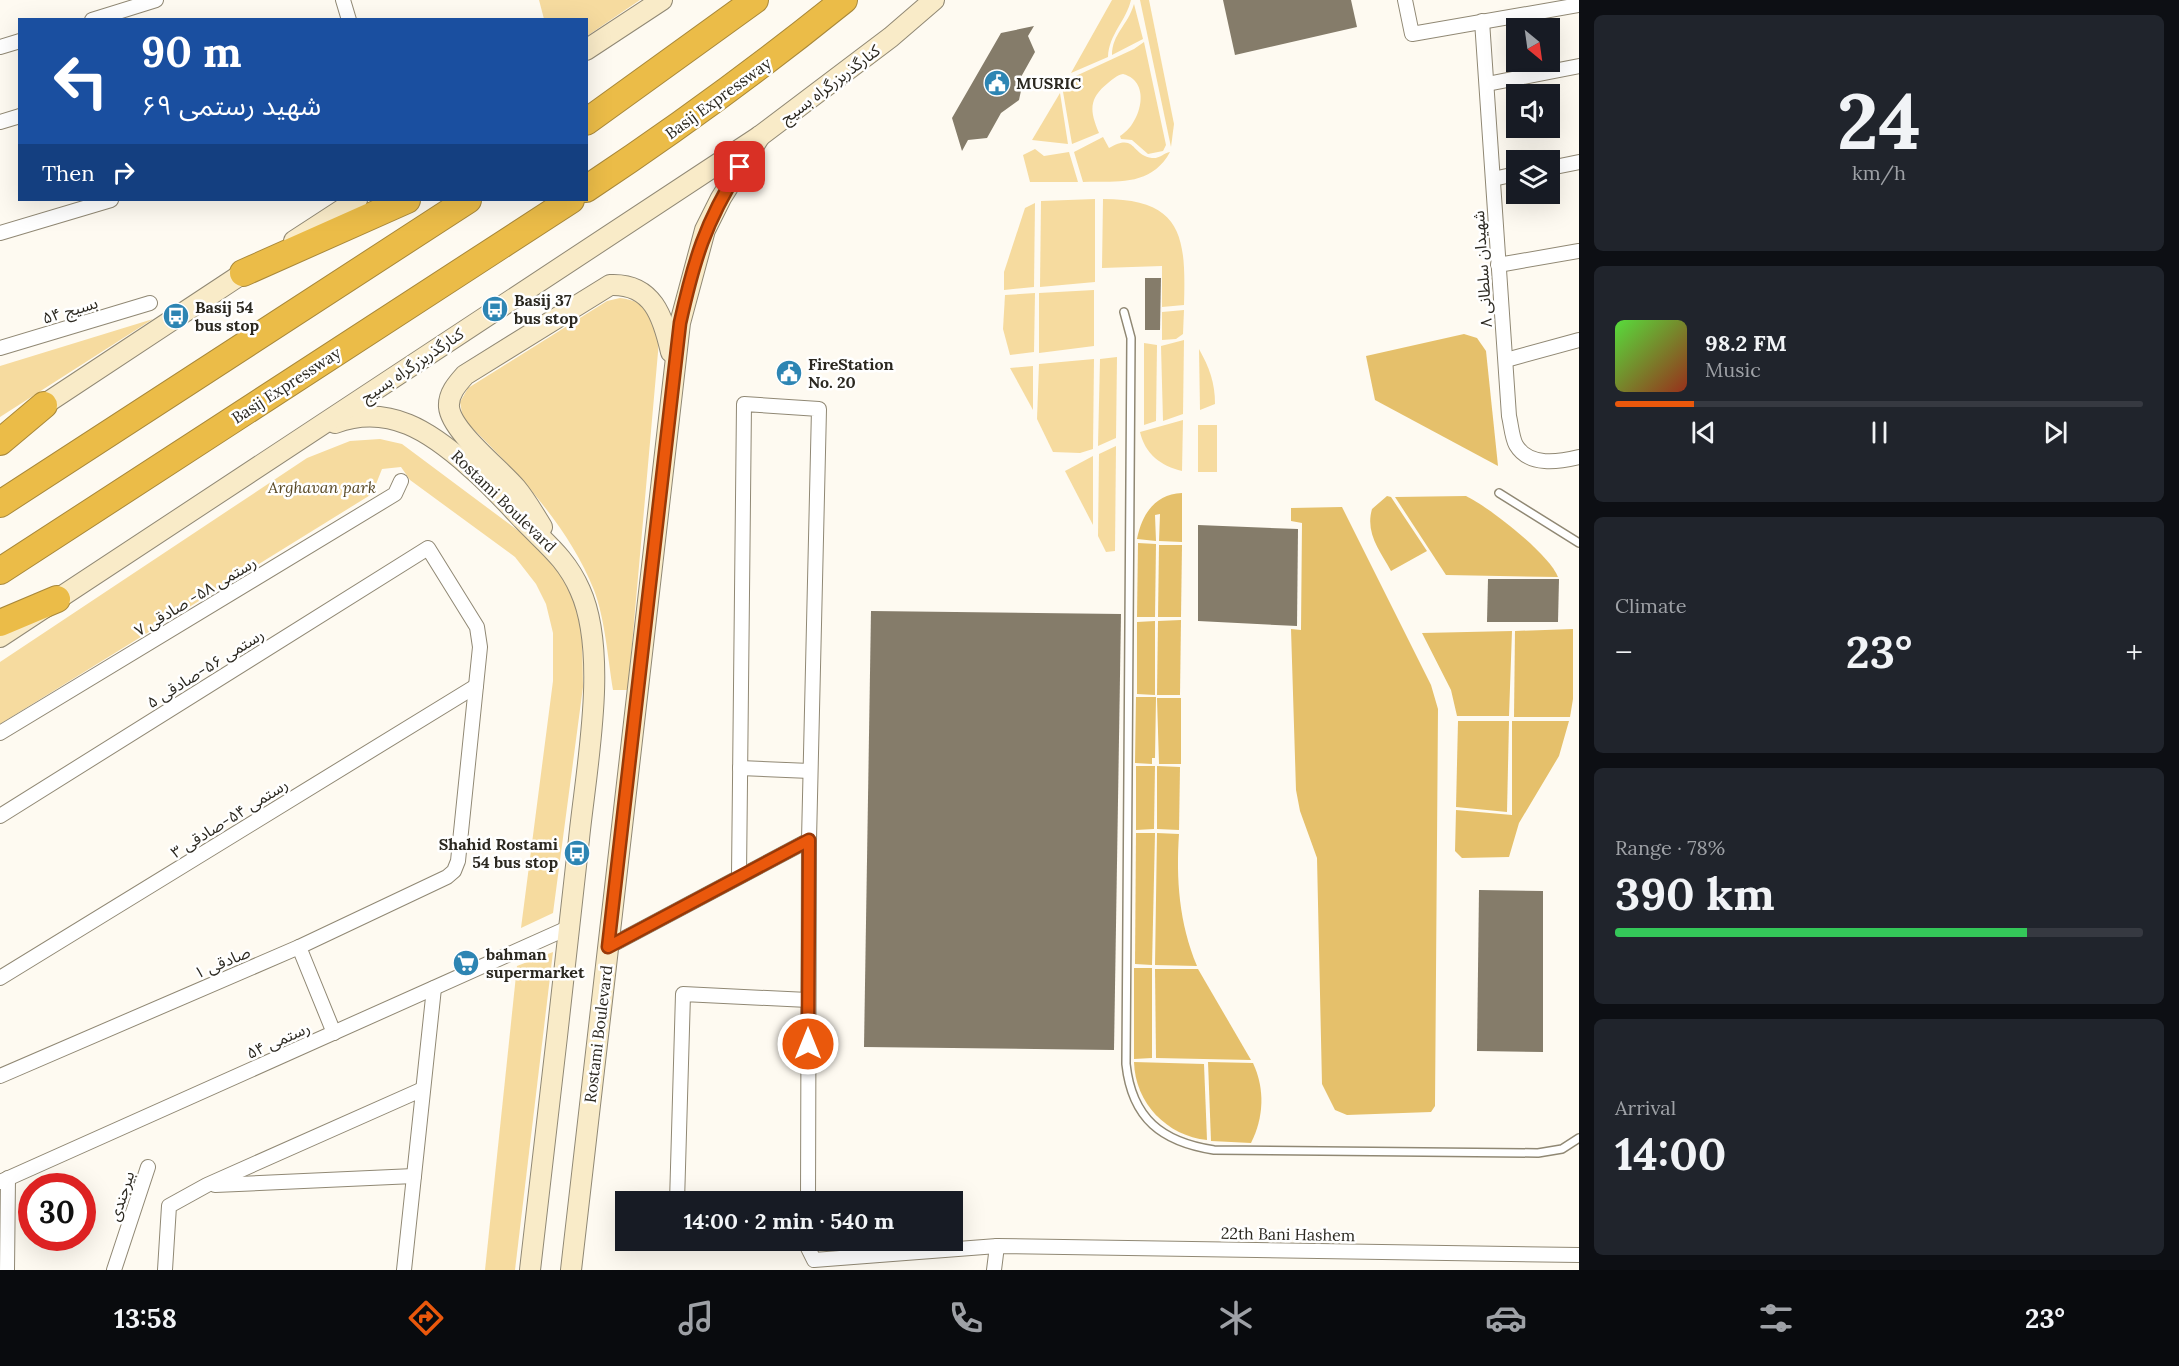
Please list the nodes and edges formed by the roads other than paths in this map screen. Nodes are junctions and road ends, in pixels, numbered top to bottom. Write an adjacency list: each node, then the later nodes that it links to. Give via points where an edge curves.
1 (156, 0): 10 (street)
2 (343, 0): 9 (street)
3 (662, 0): 14 (main road)
4 (754, 0): 18 (highway)
5 (844, 0): 25 (highway, Basij Expressway, via 748,76)
6 (934, 0): 20 (main road, کنارگذربزرگراه بسیج)
7 (1405, 0): 11 (street, via 1412,34)
8 (1579, 4): 11 (street)
9 (348, 17)
10 (98, 18)
11 (1482, 21): 16 (street, شهیدان سلطانی ۸)
12 (18, 42): 13 (street)
13 (0, 47)
14 (588, 49)
15 (1579, 66): 16 (street)
16 (1486, 84): 24 (street, شهیدان سلطانی ۸)
17 (18, 117): 19 (street)
18 (591, 117)
19 (0, 122)
20 (760, 136): 40 (main road, Rostami Boulevard, via 705,230 692,271); 43 (main road, کنارگذربزرگراه بسیج)
21 (1579, 162): 22 (street)
22 (1560, 166)
23 (1506, 176): 24 (street)
24 (1493, 179): 33 (street, شهیدان سلطانی ۸)
25 (588, 188)
26 (108, 201): 31 (street)
27 (355, 201): 34 (main road)
28 (405, 201): 34 (highway)
29 (466, 201): 48 (highway)
30 (569, 201): 51 (highway, Basij Expressway)
31 (0, 232)
32 (1579, 251): 33 (street)
33 (1498, 265): 39 (street, شهیدان سلطانی ۸)
34 (243, 273): 41 (main road)
35 (150, 303): 38 (street, بسیج ۵۴)
36 (1124, 312): 71 (lane, via 1131,338 1126,1064 1128,1084 1142,1114 1170,1139 1214,1150 1538,1153 1562,1149)
37 (1579, 340): 39 (street)
38 (0, 348)
39 (1506, 360): 45 (street, شهیدان سلطانی ۸, via 1509,416 1516,445 1535,460 1560,462)
40 (674, 363): 50 (main road, via 664,320 653,303 632,288 610,285 465,375 456,385 449,408 455,423 517,489); 64 (main road, Rostami Boulevard)
41 (44, 405): 42 (main road); 44 (highway)
42 (0, 433)
43 (310, 433): 50 (main road, Rostami Boulevard, via 354,416 383,417 411,424 441,441); 52 (main road, کنارگذربزرگراه بسیج)
44 (0, 442)
45 (1579, 457)
46 (401, 481): 56 (street, رستمی ۵۸- صادقی ۷, via 395,494)
47 (1499, 493): 49 (lane)
48 (0, 504)
49 (1579, 543)
50 (562, 557): 62 (main road, Rostami Boulevard, via 581,591 591,628 594,690)
51 (0, 571)
52 (57, 599): 53 (highway); 54 (main road, کنارگذربزرگراه بسیج)
53 (0, 623)
54 (0, 637)
55 (476, 686): 59 (street, رستمی ۵۶-صادقی ۵, via 480,647 477,627 428,548); 63 (street, صادقی ۱, via 454,871); 65 (street, رستمی ۵۴-صادقی ۳)
56 (0, 733)
57 (740, 768): 58 (street); 58 (street, via 744,404 819,408); 61 (street)
58 (810, 771): 60 (street)
59 (0, 816)
60 (809, 840): 61 (street); 67 (street)
61 (739, 876): 64 (street)
62 (570, 927): 66 (street, رستمی ۵۴); 87 (main road, Rostami Boulevard)
63 (298, 947): 68 (street); 69 (street, صادقی ۱)
64 (608, 947): 88 (main road, Rostami Boulevard)
65 (0, 978)
66 (434, 988): 68 (street, رستمی ۵۴); 70 (street)
67 (808, 1000): 76 (street, via 683,994); 77 (street)
68 (334, 1033): 74 (street, رستمی ۵۴)
69 (0, 1076)
70 (423, 1089): 73 (street); 75 (street)
71 (1579, 1138)
72 (148, 1167): 84 (street, بیرجندی)
73 (414, 1176): 75 (street); 86 (street)
74 (4, 1180): 83 (street)
75 (207, 1185): 85 (street, via 169,1206)
76 (677, 1191)
77 (808, 1191)
78 (997, 1246): 79 (street, 22th Bani Hashem); 82 (street, 22th Bani Hashem); 89 (street)
79 (963, 1249)
80 (810, 1251): 81 (street, 22th Bani Hashem, via 814,1260)
81 (932, 1251)
82 (1579, 1255)
83 (7, 1270)
84 (114, 1270)
85 (165, 1270)
86 (404, 1270)
87 (530, 1270)
88 (571, 1270)
89 (994, 1270)

